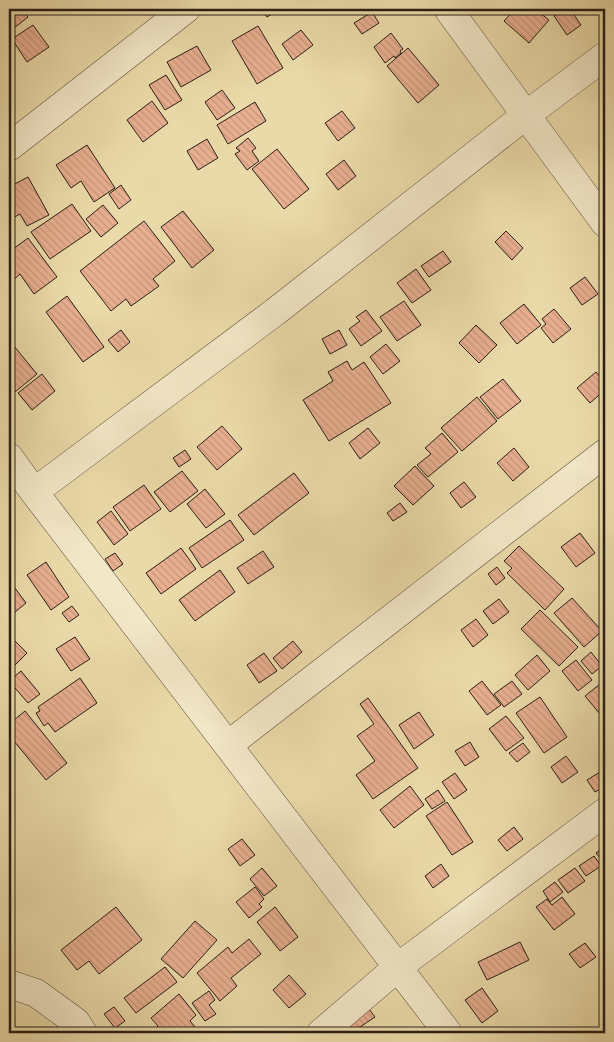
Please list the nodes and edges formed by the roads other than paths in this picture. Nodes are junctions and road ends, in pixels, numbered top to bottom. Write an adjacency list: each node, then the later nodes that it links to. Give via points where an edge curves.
1 (186, 9): 5 (street)
2 (448, 9): 4 (street)
3 (605, 56): 4 (street)
4 (526, 115): 6 (street); 9 (street, via 275,312)
5 (9, 147)
6 (605, 223)
7 (605, 453): 10 (street)
8 (9, 457): 9 (street)
9 (34, 492): 10 (street)
10 (228, 745): 12 (street)
11 (605, 812): 12 (street)
12 (398, 967): 15 (street); 16 (street)
13 (11, 981): 14 (street, via 36,993 76,1022)
14 (83, 1033)
15 (321, 1033)
16 (448, 1033)

